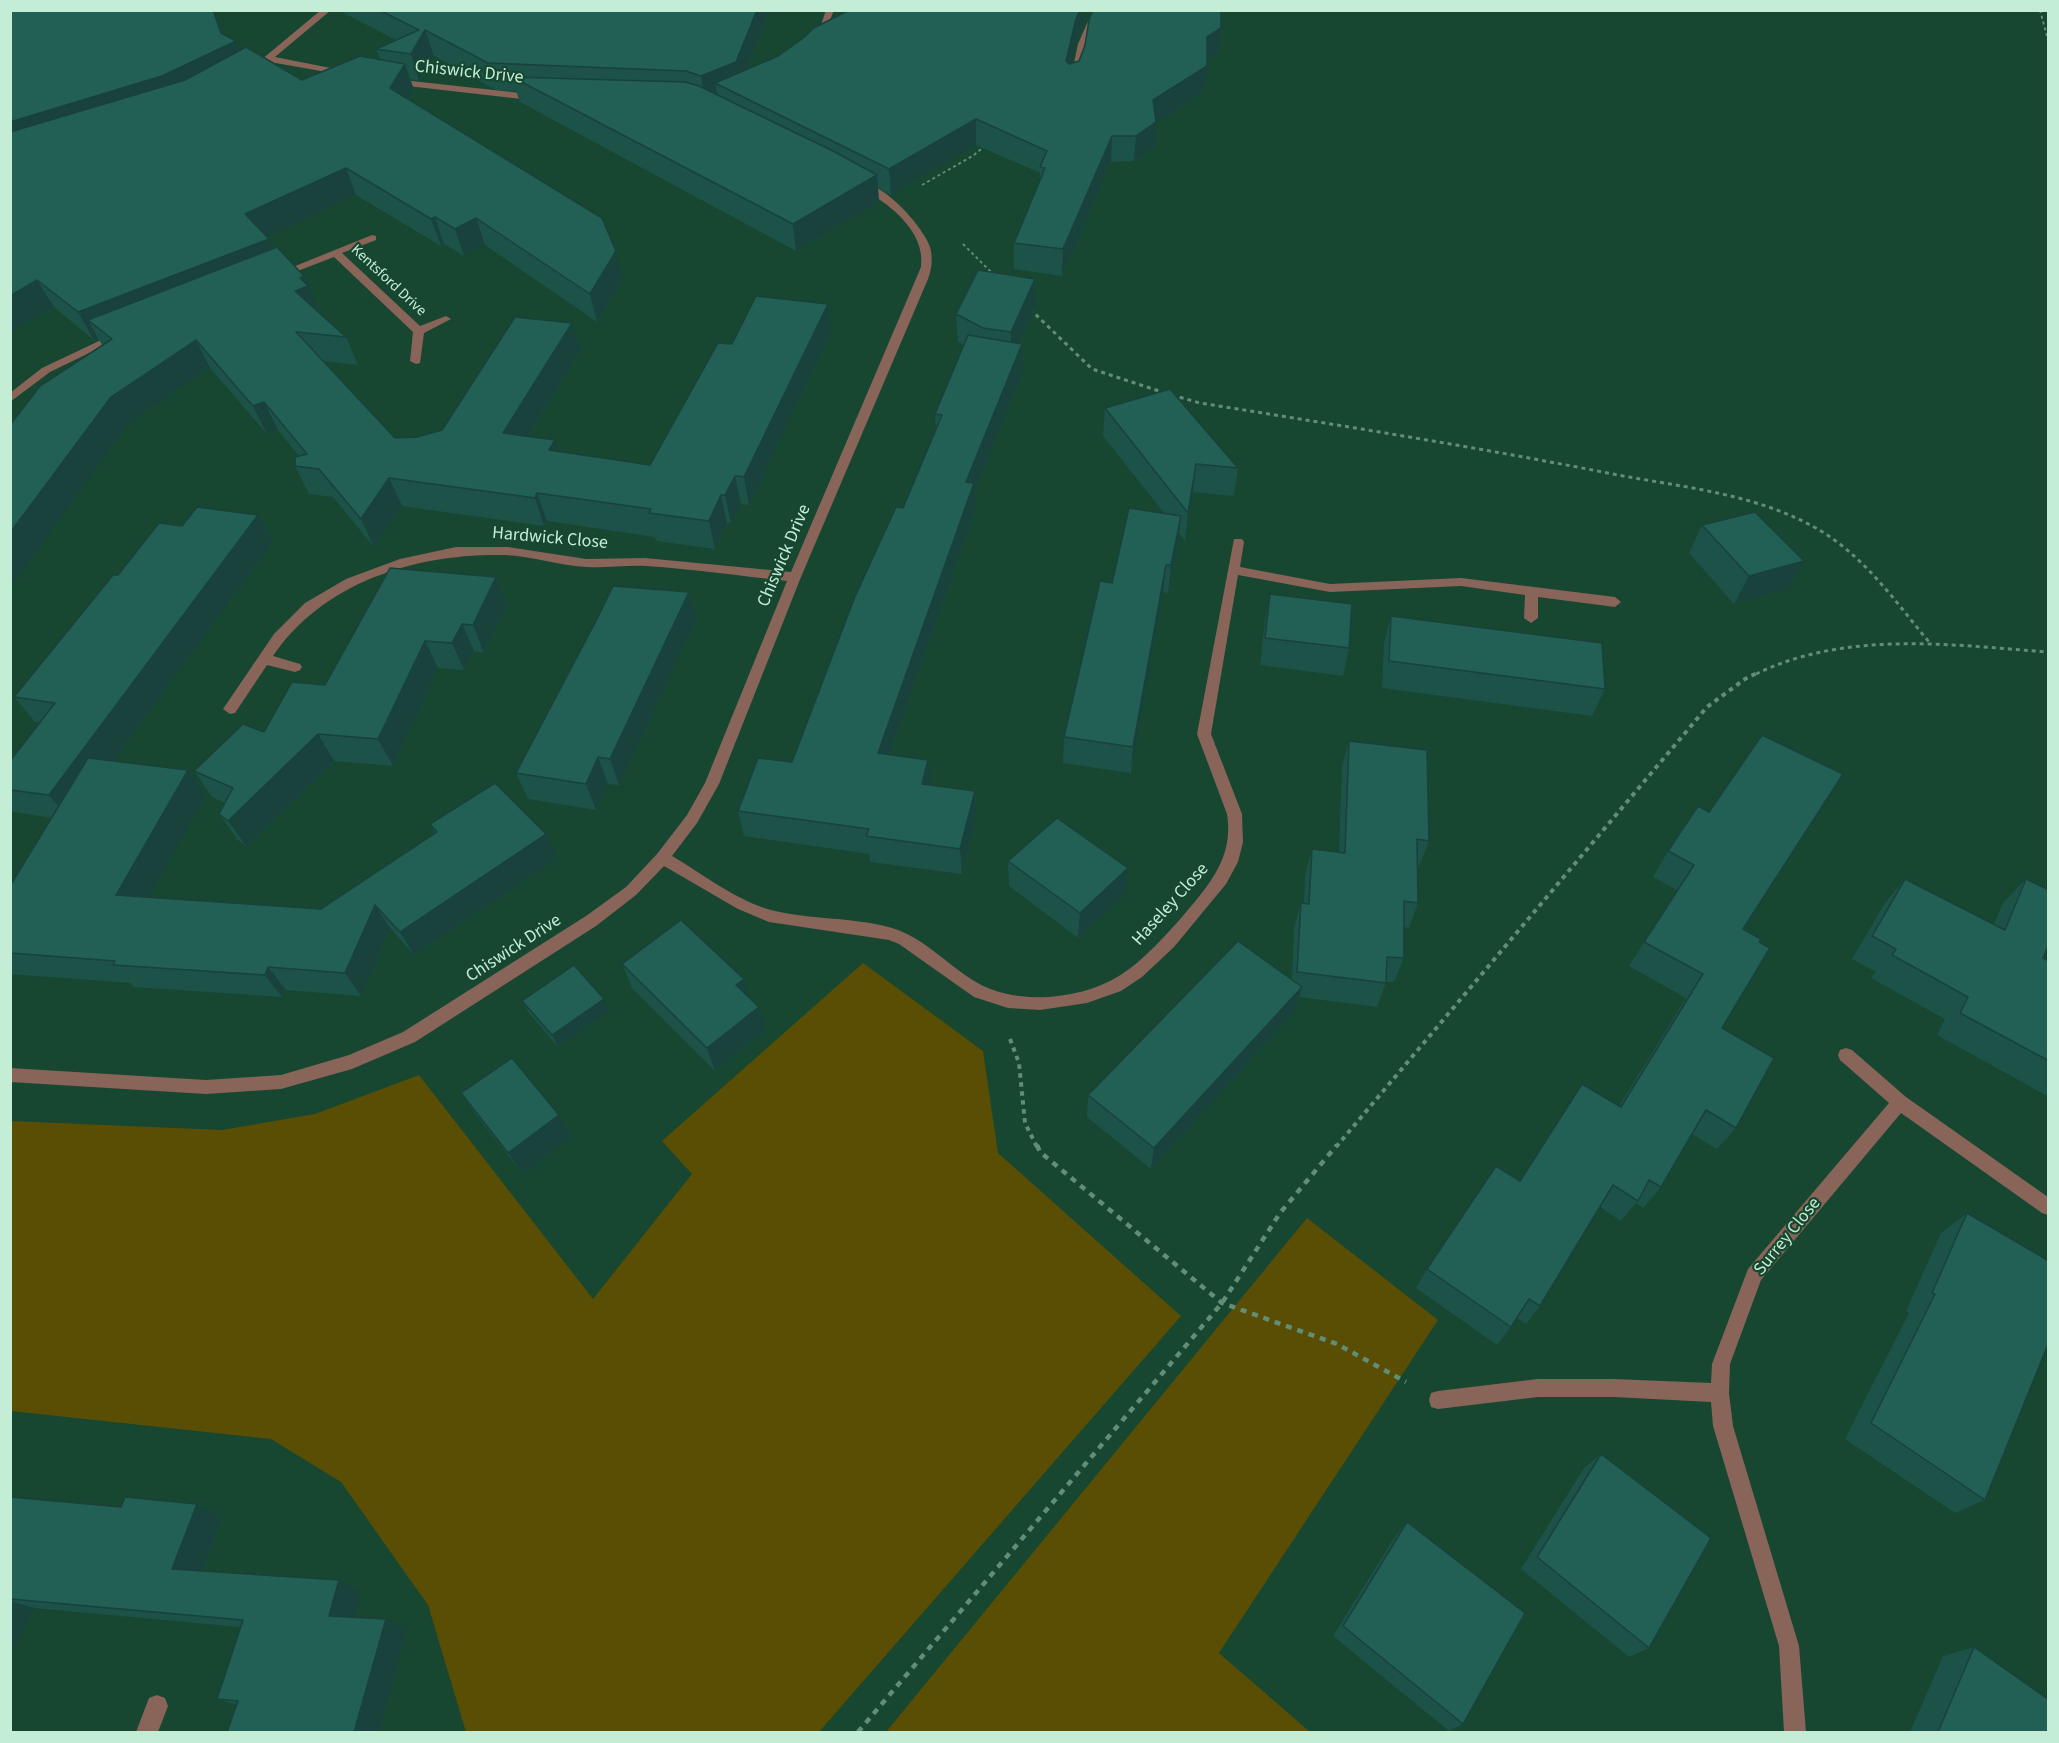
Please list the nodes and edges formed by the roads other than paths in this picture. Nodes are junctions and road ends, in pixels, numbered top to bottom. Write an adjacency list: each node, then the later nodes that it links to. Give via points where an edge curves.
1 (327, 10): 5 (street)
2 (830, 10): 4 (street)
3 (1098, 10): 9 (street, via 1082,44)
4 (814, 47)
5 (269, 58): 6 (street); 7 (street)
6 (251, 71)
7 (356, 76)
8 (379, 80): 10 (street, Chiswick Drive)
9 (1071, 85)
10 (556, 99)
11 (846, 177): 22 (street, Chiswick Drive, via 893,203 915,229 927,260 923,279)
12 (372, 238): 13 (street, Kentsford Drive)
13 (336, 253): 14 (street, Kentsford Drive); 16 (street, Kentsford Drive)
14 (269, 278)
15 (446, 319): 16 (street, Kentsford Drive)
16 (419, 331): 18 (street, Kentsford Drive)
17 (126, 332): 19 (street, via 46,370)
18 (416, 361)
19 (10, 399)
20 (1238, 542): 21 (street, Haseley Close)
21 (1233, 570): 23 (street, via 1330,588 1461,582); 29 (street, Haseley Close, via 1204,734 1208,755 1235,816 1236,841 1230,864 1220,883 1164,947 1117,986 1056,1001 1027,1003 994,998 963,984 908,939 769,916)
22 (795, 577): 26 (street, Hardwick Close, via 645,562 586,563 508,551 456,551 400,563 351,582 310,606 279,637); 29 (street, Chiswick Drive, via 712,784 692,819)
23 (1532, 591): 24 (street); 25 (street)
24 (1615, 602)
25 (1531, 618)
26 (264, 659): 27 (street); 28 (street, Hardwick Close)
27 (295, 667)
28 (230, 709)
29 (662, 858): 31 (street, Chiswick Drive, via 632,891 591,921 409,1037 352,1062 281,1082 206,1087)
30 (1846, 1055): 32 (street)
31 (10, 1075)
32 (1900, 1102): 33 (street); 34 (street, Surrey Close, via 1754,1275 1721,1364)
33 (2049, 1207)
34 (1719, 1394): 35 (street, via 1538,1388); 38 (street, Surrey Close, via 1723,1426 1789,1646)
35 (1438, 1400)
36 (157, 1706): 37 (street)
37 (147, 1732)
38 (1795, 1732)

